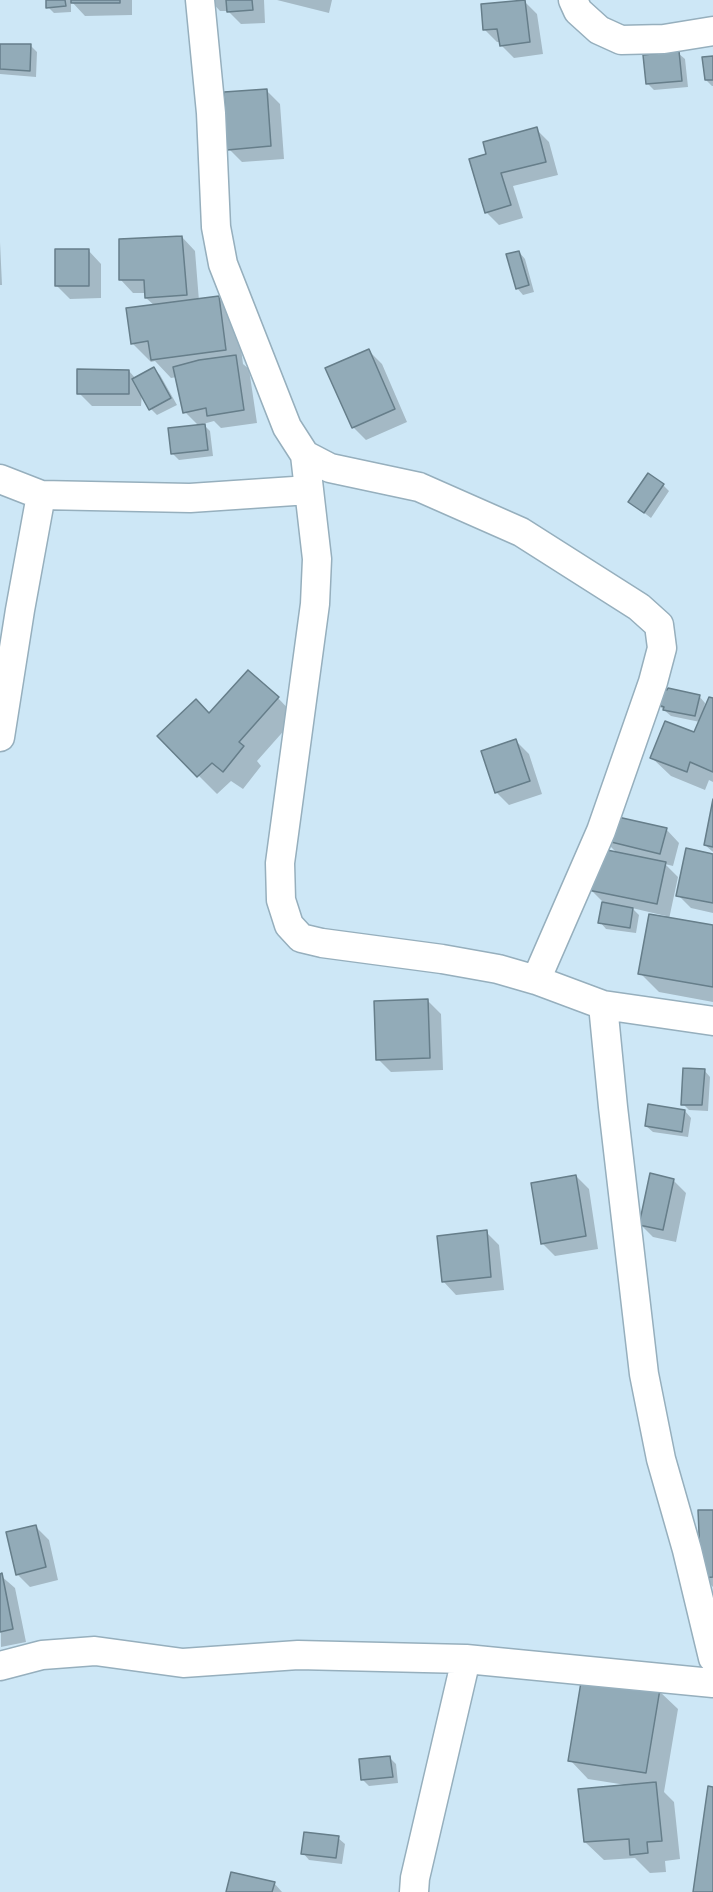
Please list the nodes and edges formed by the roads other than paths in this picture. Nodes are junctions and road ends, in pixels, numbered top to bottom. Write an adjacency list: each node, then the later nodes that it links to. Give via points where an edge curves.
1 (200, 0): 4 (street, via 211,113 216,227 223,264 287,427)
2 (573, 0): 3 (street, via 578,11 599,30 621,40 664,39)
3 (713, 31)
4 (305, 455): 6 (street); 9 (street, via 330,468 419,487 521,532 639,607 658,625 662,648 653,682 601,831)
5 (0, 479): 7 (street)
6 (309, 490): 7 (street, via 190,498); 9 (street, via 317,559 315,604 280,863 281,900 290,925 301,938 322,943 442,959)
7 (41, 495): 8 (street)
8 (0, 737)
9 (536, 980): 10 (street)
10 (603, 1005): 11 (street); 12 (street, via 644,1374 661,1459)
11 (713, 1021)
12 (713, 1658)
13 (466, 1659): 14 (street, via 298,1655 183,1663 95,1651 42,1655); 15 (street); 16 (street)
14 (0, 1666)
15 (713, 1683)
16 (414, 1892)

